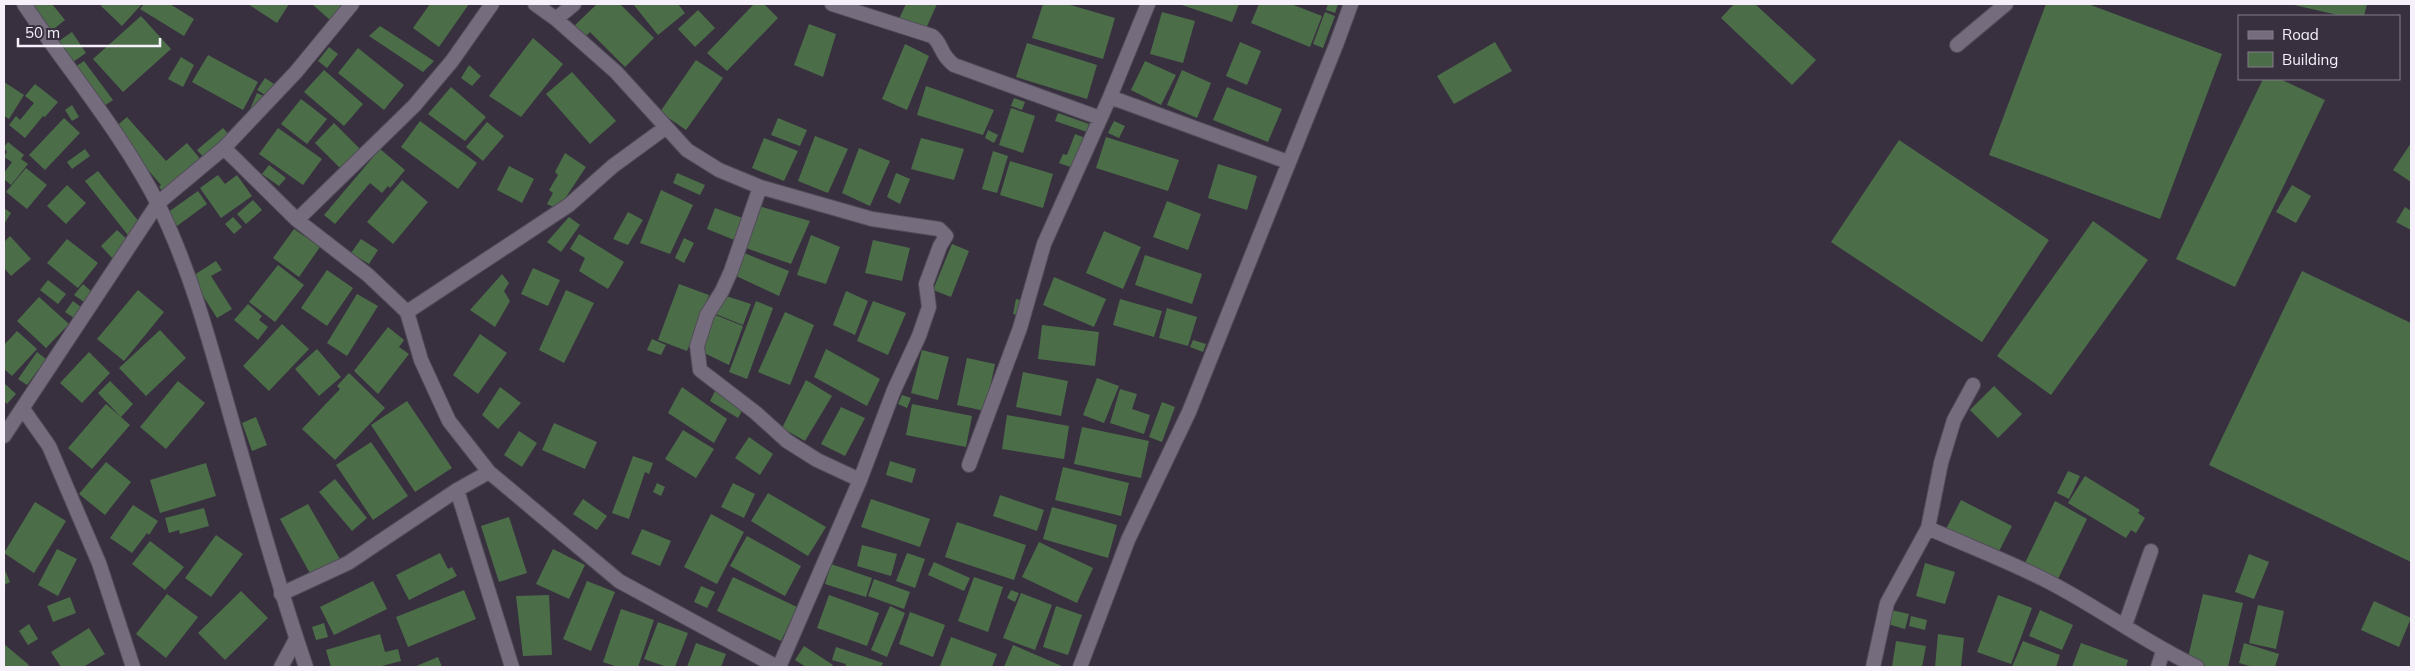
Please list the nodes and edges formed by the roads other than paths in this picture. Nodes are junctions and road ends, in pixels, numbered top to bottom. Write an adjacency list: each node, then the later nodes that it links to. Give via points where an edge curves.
1 (24, 4): 18 (street, via 121,142)
2 (352, 4): 15 (street, via 296,72)
3 (492, 4): 19 (street, via 452,61 414,106)
4 (535, 4): 10 (street)
5 (574, 4): 10 (street)
6 (832, 4): 13 (street, via 932,36 939,43 944,57 954,65)
7 (1148, 4): 12 (street)
8 (1351, 4): 16 (street)
9 (2006, 4): 11 (street)
10 (556, 19): 14 (street, via 616,72)
11 (1957, 44)
12 (1110, 97): 13 (street); 16 (street)
13 (1100, 118): 24 (street, via 1044,244 1020,328)
14 (665, 128): 17 (street, via 687,150 719,170); 20 (street, via 613,166 569,206)
15 (224, 148): 18 (street); 19 (street)
16 (1288, 162): 39 (street, via 1189,412 1128,540)
17 (760, 188): 26 (street, via 731,271 707,315 696,346 700,370 787,441 817,460); 26 (street, via 872,219 939,229 946,236 926,284 927,314)
18 (158, 203): 22 (street); 30 (street, via 183,258 206,326)
19 (297, 220): 20 (street, via 368,275)
20 (407, 312): 25 (street, via 421,360 449,421)
21 (1973, 385): 28 (street, via 1954,420 1941,463)
22 (23, 408): 23 (street); 34 (street, via 49,446 99,563)
23 (4, 436)
24 (969, 465)
25 (488, 472): 27 (street); 38 (street, via 619,581)
26 (860, 480): 38 (street)
27 (457, 490): 30 (street, via 348,563); 37 (street)
28 (1928, 528): 31 (street, via 2050,582); 40 (street, via 1887,603)
29 (2151, 551): 31 (street)
30 (282, 594): 32 (street)
31 (2125, 625): 33 (street)
32 (296, 639): 35 (street); 36 (street)
33 (2163, 652): 41 (street); 42 (street)
34 (134, 667)
35 (280, 667)
36 (306, 667)
37 (512, 667)
38 (778, 667)
39 (1080, 667)
40 (1873, 667)
41 (2158, 667)
42 (2197, 667)

